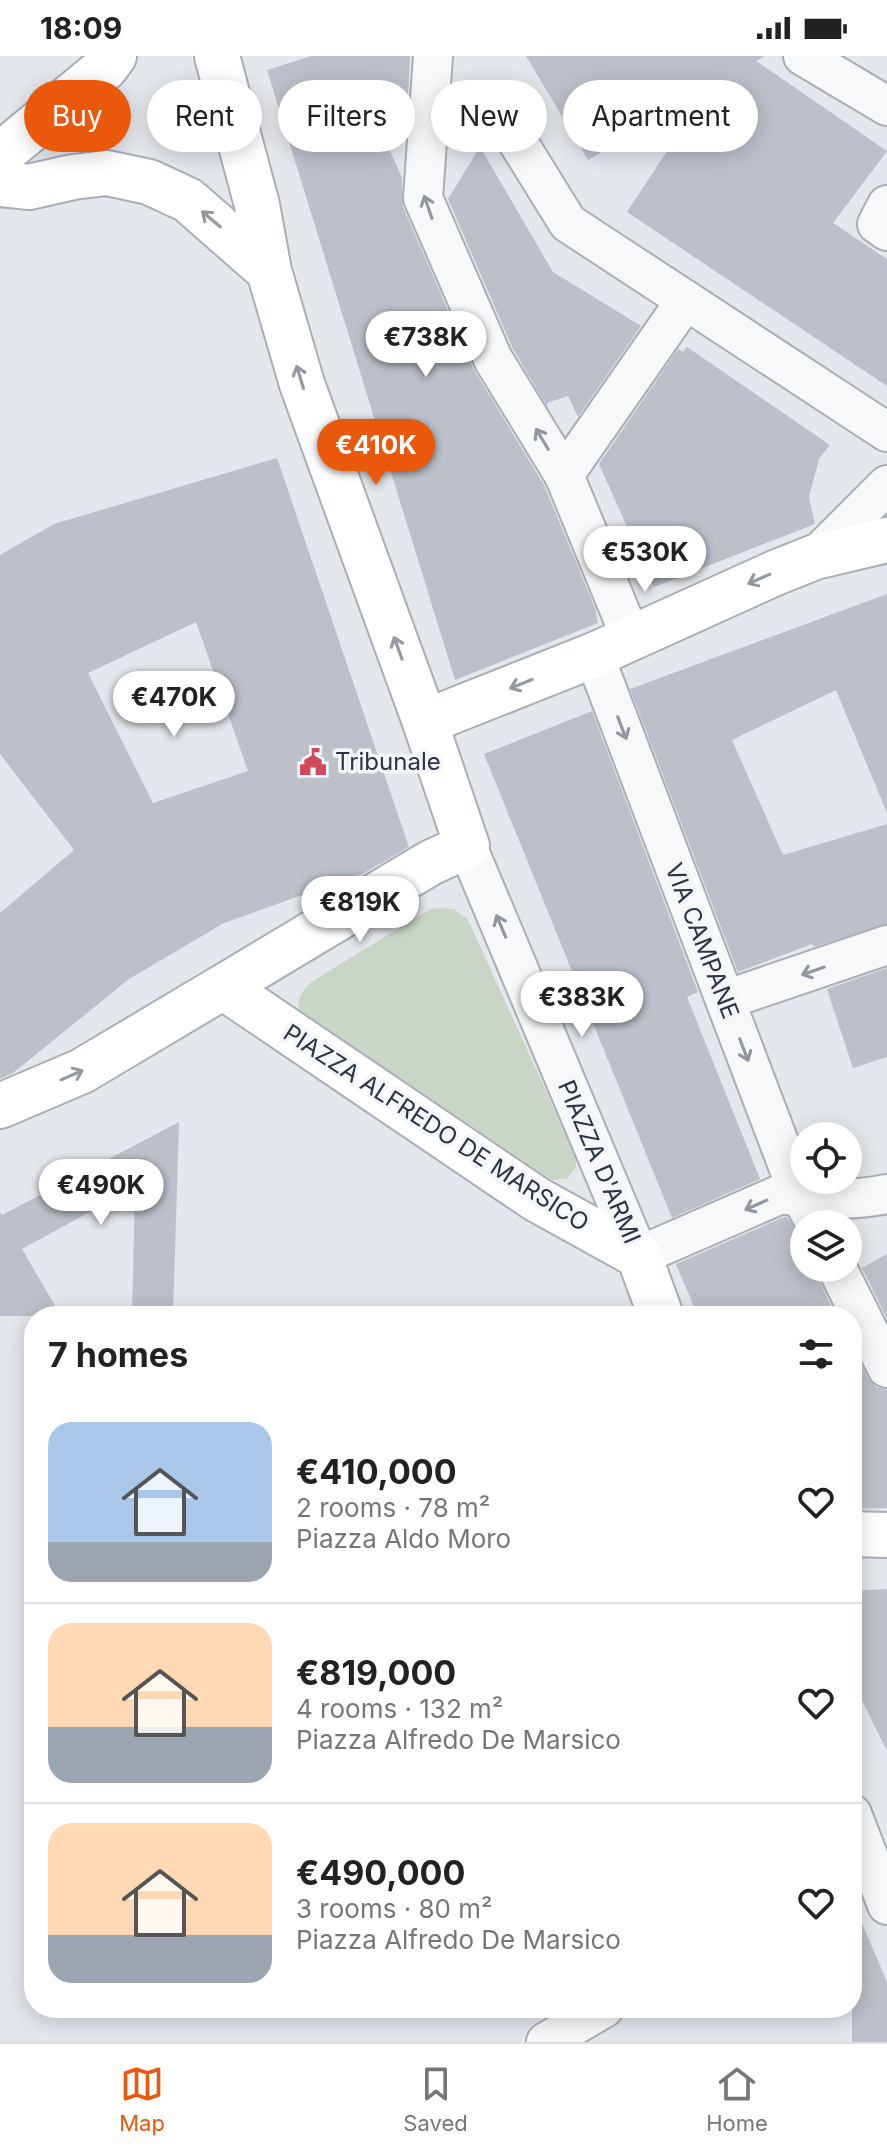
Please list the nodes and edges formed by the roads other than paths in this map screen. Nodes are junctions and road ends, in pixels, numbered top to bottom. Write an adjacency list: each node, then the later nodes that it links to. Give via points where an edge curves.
1 (114, 56): 7 (street)
2 (433, 56): 14 (street, VIA CAMPANE, one-way to 2, via 493,359 423,198)
3 (803, 56): 5 (street)
4 (222, 57): 11 (street)
5 (887, 106)
6 (524, 152): 12 (street, via 568,223)
7 (0, 155)
8 (0, 184): 11 (street, one-way to 8, via 188,200 149,182 107,173 29,187)
9 (887, 205): 10 (street, via 877,224)
10 (887, 231)
11 (269, 271): 19 (street, one-way to 11, via 302,384)
12 (686, 300): 13 (street); 14 (street)
13 (887, 432)
14 (564, 475): 18 (street, VIA CAMPANE)
15 (887, 485): 17 (street)
16 (887, 540): 17 (street)
17 (815, 557): 18 (street, one-way to 18)
18 (613, 646): 19 (street, one-way to 19); 23 (street, VIA CAMPANE, one-way to 23)
19 (425, 722): 20 (street)
20 (467, 846): 22 (street); 29 (street, PIAZZA D'ARMI, one-way to 20)
21 (887, 945): 23 (street, one-way to 23)
22 (223, 987): 24 (street, one-way to 22, via 82,1071); 29 (street, PIAZZA ALFREDO DE MARSICO, via 536,1199)
23 (725, 1000): 27 (street, VIA CAMPANE, one-way to 27)
24 (0, 1106)
25 (887, 1194): 28 (street)
26 (807, 1210): 29 (street, one-way to 29, via 781,1194)
27 (808, 1210)
28 (814, 1210)
29 (639, 1256): 31 (street)
30 (844, 1282): 32 (street)
31 (657, 1306)
32 (856, 1306)
33 (862, 1318): 34 (street)
34 (887, 1368)
35 (862, 1534): 36 (street)
36 (887, 1535)
37 (862, 1864): 38 (street)
38 (887, 1905)
39 (587, 2018): 40 (street)
40 (546, 2042)

